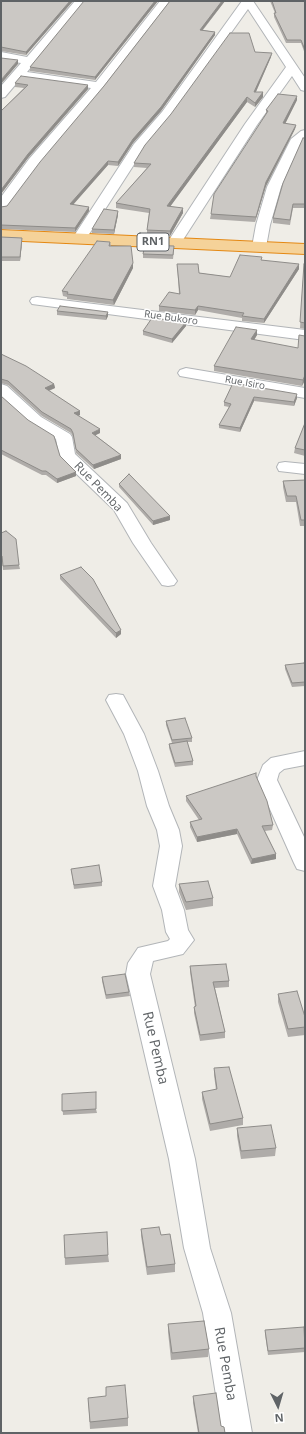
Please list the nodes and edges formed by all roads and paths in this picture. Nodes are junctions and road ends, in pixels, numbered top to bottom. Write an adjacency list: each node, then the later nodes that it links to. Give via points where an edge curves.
1 (81, 1): 5 (street)
2 (166, 1): 8 (street)
3 (248, 1): 6 (street); 14 (street, via 166,115 139,147)
4 (1, 56): 5 (street)
5 (29, 61): 7 (street)
6 (291, 68): 9 (street); 15 (street, via 251,124)
7 (18, 74): 8 (street); 10 (street)
8 (99, 86): 12 (street, via 34,162)
9 (305, 87)
10 (1, 94)
11 (305, 134): 16 (street, via 297,139 274,187)
12 (1, 206)
13 (1, 235): 14 (highway, RN1)
14 (79, 239): 15 (highway, RN1)
15 (174, 243): 16 (highway, RN1)
16 (258, 247): 17 (highway, RN1)
17 (305, 249)
18 (37, 301): 19 (street, Rue Bukoro)
19 (305, 335)
20 (186, 373): 22 (street, Rue Isiro)
21 (1, 389): 25 (street, Rue Pemba, via 34,420 64,437 67,455 121,506)
22 (305, 393)
23 (285, 467): 24 (street)
24 (305, 469)
25 (168, 581)
26 (116, 700): 29 (street, Rue Pemba, via 134,734 148,771 171,846 164,886 173,910 177,932 183,940 175,948 146,954 140,963 138,974 182,1159 197,1248 217,1313)
27 (305, 758): 28 (street, via 278,763 270,770 267,780)
28 (305, 863)
29 (237, 1433)

